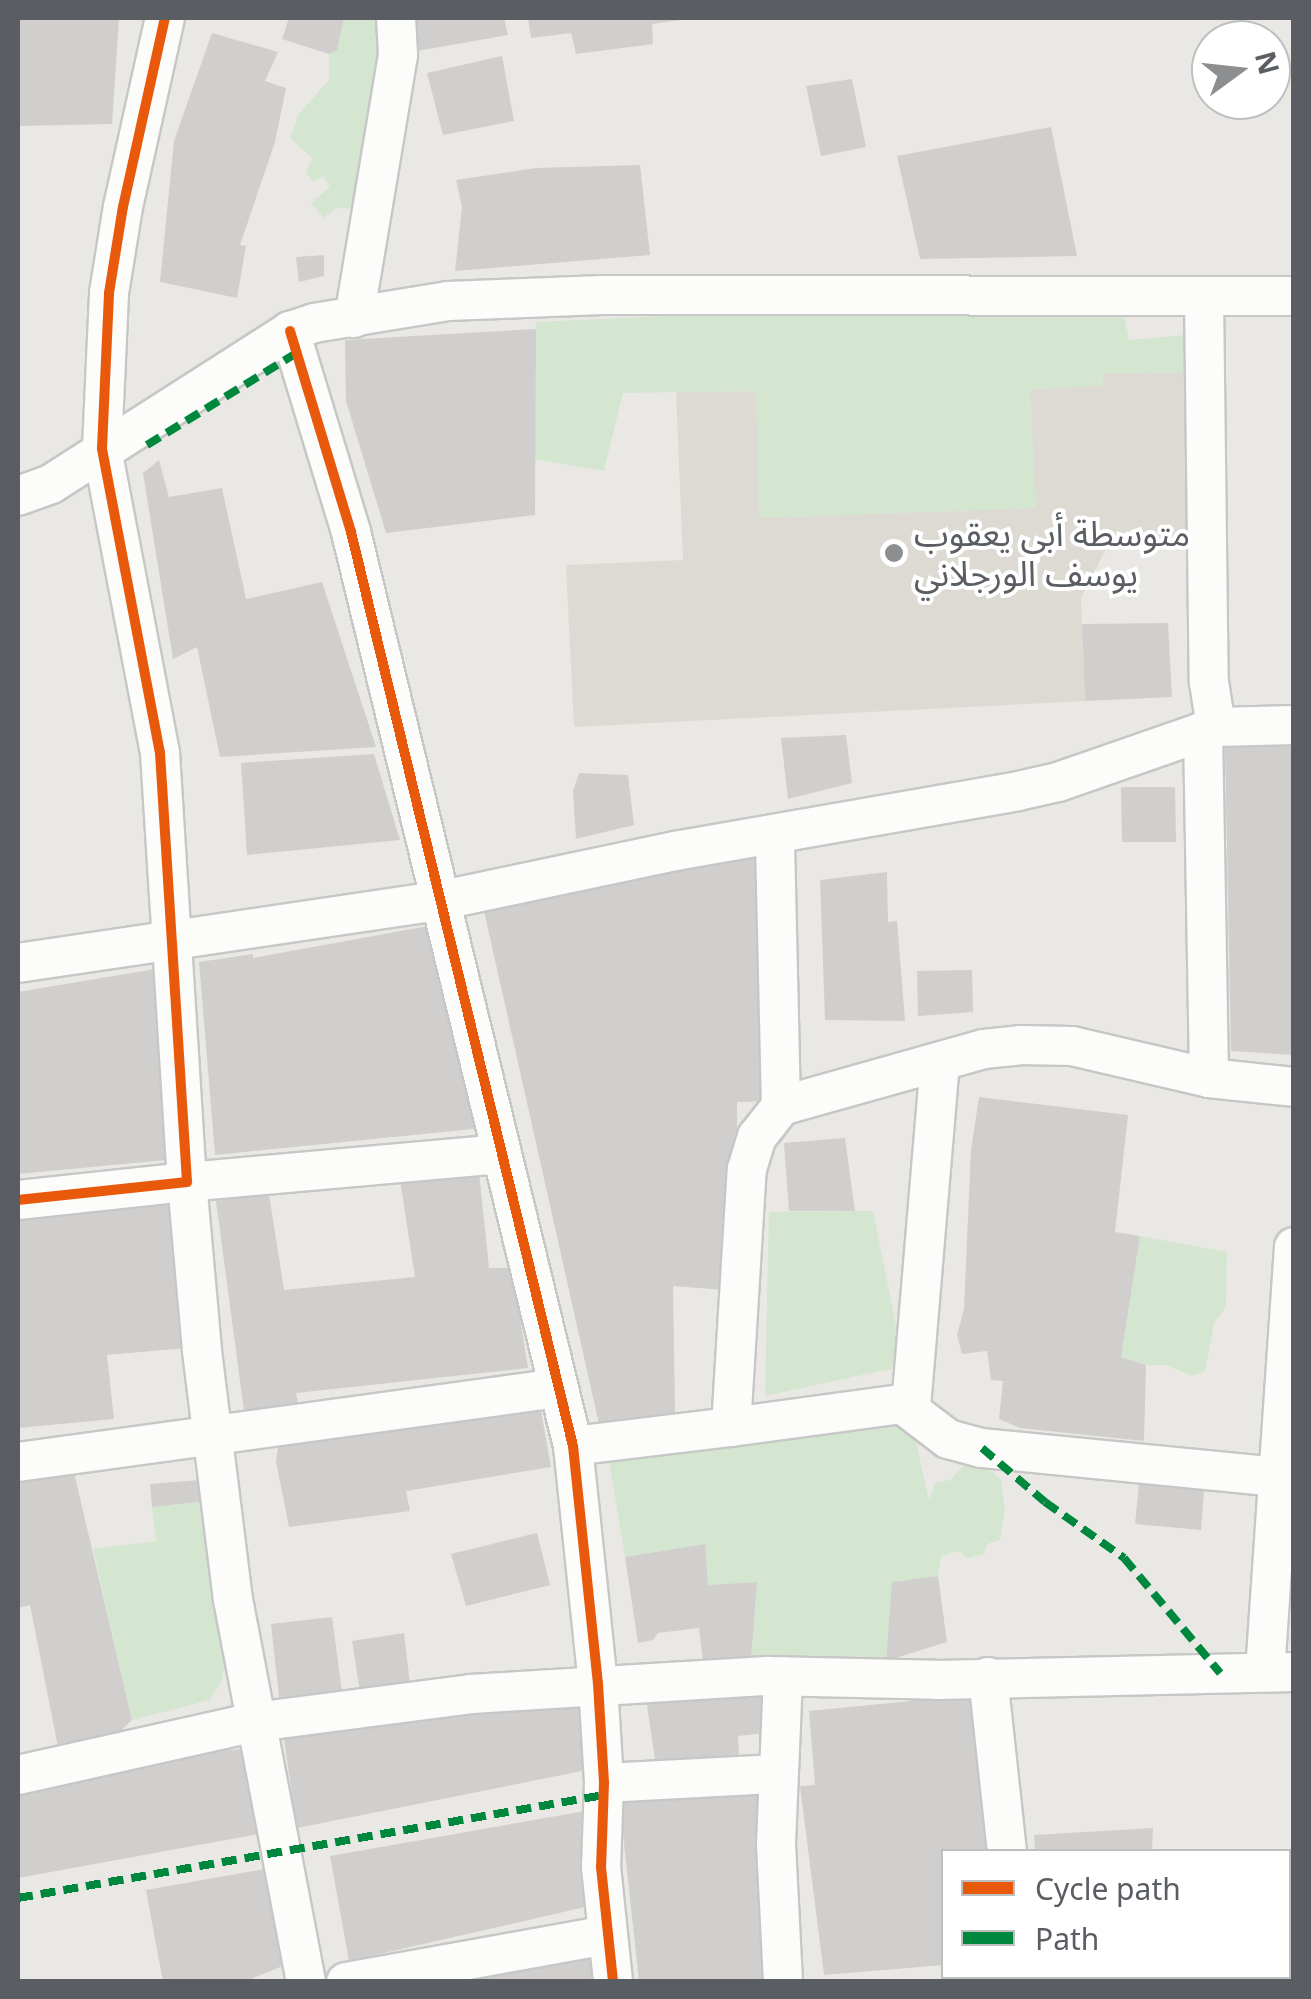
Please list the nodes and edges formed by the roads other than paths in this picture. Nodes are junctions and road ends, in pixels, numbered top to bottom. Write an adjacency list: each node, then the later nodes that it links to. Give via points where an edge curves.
1 (165, 18): 7 (street, via 109,293)
2 (396, 18): 5 (street, via 398,55)
3 (1204, 296): 4 (street); 5 (street, via 602,295 448,301); 10 (street)
4 (1294, 296)
5 (354, 318): 6 (street)
6 (290, 331): 7 (street); 12 (street, via 350,532)
7 (102, 448): 8 (street, via 50,484); 13 (street, via 160,754)
8 (18, 496)
9 (1294, 725): 10 (street)
10 (1210, 729): 11 (street, via 1058,782); 16 (street)
11 (775, 834): 12 (street); 18 (street)
12 (443, 900): 13 (street); 19 (street)
13 (172, 942): 14 (street); 20 (street)
14 (18, 963)
15 (940, 1062): 16 (street, via 984,1048 1072,1046); 18 (street); 24 (street)
16 (1209, 1078): 17 (street)
17 (1294, 1088)
18 (781, 1106): 25 (street, via 757,1137 748,1170)
19 (502, 1154): 20 (street); 23 (street)
20 (187, 1182): 21 (street); 26 (street)
21 (18, 1200)
22 (1294, 1247): 29 (street)
23 (558, 1388): 26 (street); 27 (street)
24 (910, 1408): 25 (street, via 893,1404); 29 (street, via 948,1439 982,1448)
25 (731, 1427): 27 (street)
26 (212, 1436): 28 (street); 34 (street)
27 (573, 1446): 33 (street)
28 (18, 1462)
29 (1277, 1477): 30 (street)
30 (1279, 1672): 32 (street)
31 (784, 1676): 32 (street); 33 (street); 35 (street)
32 (988, 1677): 38 (street)
33 (598, 1684): 34 (street); 37 (street)
34 (256, 1722): 36 (street); 41 (street)
35 (778, 1774): 37 (street); 44 (street)
36 (18, 1775)
37 (604, 1783): 39 (street)
38 (1006, 1849)
39 (606, 1935): 42 (street); 43 (street)
40 (1147, 1979): 45 (street)
41 (306, 1982)
42 (346, 1982)
43 (612, 1982)
44 (783, 1982)
45 (1096, 1982)

